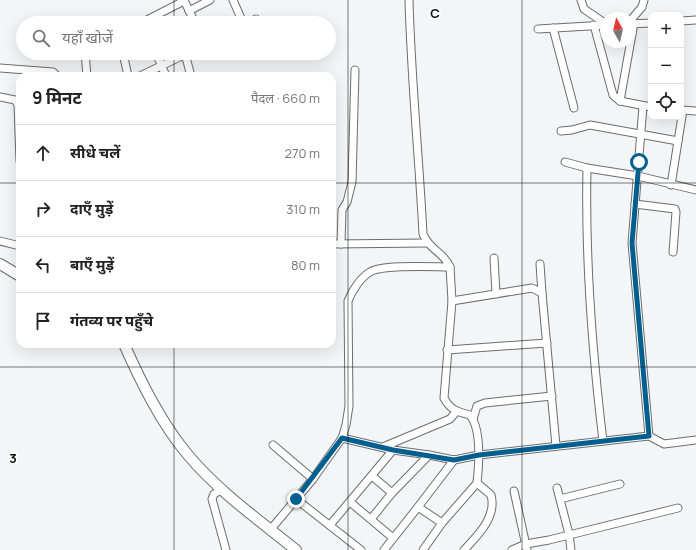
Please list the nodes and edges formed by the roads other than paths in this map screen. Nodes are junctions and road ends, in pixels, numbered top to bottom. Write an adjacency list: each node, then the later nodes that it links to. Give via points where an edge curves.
1 (184, 0): 7 (street); 8 (street)
2 (210, 0): 7 (street)
3 (233, 0): 10 (street)
4 (409, 0): 55 (street, via 423,234)
5 (581, 0): 12 (street, via 584,10)
6 (644, 0): 11 (street)
7 (189, 11): 9 (street)
8 (154, 16)
9 (191, 16)
10 (240, 16)
11 (636, 16)
12 (600, 20)
13 (696, 20): 14 (street)
14 (684, 21)
15 (636, 23): 16 (street)
16 (648, 23)
17 (600, 24): 18 (street)
18 (594, 25): 19 (street); 38 (street, via 613,95)
19 (553, 28): 20 (street); 41 (street)
20 (538, 29)
21 (627, 48): 38 (street)
22 (86, 60): 31 (street)
23 (125, 60): 32 (street)
24 (160, 60): 27 (street)
25 (173, 60): 27 (street)
26 (187, 60): 35 (street)
27 (162, 65): 33 (street); 34 (street)
28 (0, 68): 30 (street)
29 (356, 70): 57 (street, via 352,182 349,198 342,210)
30 (53, 72)
31 (87, 72)
32 (127, 72)
33 (148, 72)
34 (165, 72)
35 (190, 72)
36 (0, 97): 37 (street)
37 (16, 101)
38 (620, 101): 39 (street)
39 (643, 106): 40 (street); 46 (street)
40 (648, 106)
41 (574, 108)
42 (684, 110): 43 (street)
43 (696, 111)
44 (681, 120): 47 (street)
45 (561, 131): 46 (street, via 590,125)
46 (641, 133): 47 (street); 50 (street)
47 (678, 141): 51 (street)
48 (564, 162): 49 (street)
49 (586, 168): 50 (street); 77 (street, via 586,224 595,376)
50 (638, 176): 51 (street); 53 (street)
51 (671, 185): 52 (street)
52 (696, 190)
53 (635, 204): 59 (street, via 674,209 676,212); 74 (street, via 632,243)
54 (0, 241): 58 (street)
55 (427, 243): 57 (street); 63 (street, via 447,258)
56 (336, 244): 57 (street)
57 (341, 244)
58 (16, 245)
59 (673, 252)
60 (494, 258): 66 (street)
61 (0, 264): 64 (street)
62 (540, 264): 65 (street)
63 (450, 266): 67 (street); 75 (street, via 371,270 351,293 348,302 348,406)
64 (16, 274)
65 (542, 293): 66 (street, via 532,288); 68 (street)
66 (496, 294): 67 (street)
67 (452, 301): 70 (street)
68 (547, 343): 70 (street); 71 (street)
69 (126, 348): 90 (street, via 171,432 189,456)
70 (447, 350): 72 (street, via 444,398 447,405)
71 (552, 396): 73 (street, via 485,403 478,406); 79 (street)
72 (456, 412): 73 (street); 80 (street, via 450,419)
73 (473, 418): 83 (street)
74 (649, 436): 76 (street, via 664,444); 77 (street)
75 (342, 438): 80 (street); 86 (street)
76 (696, 440)
77 (604, 441): 79 (street)
78 (273, 445): 86 (street)
79 (556, 446): 83 (street)
80 (383, 447): 81 (street)
81 (393, 450): 82 (street); 85 (street)
82 (429, 455): 84 (street); 92 (street)
83 (479, 455): 84 (street); 87 (street)
84 (454, 460): 96 (street)
85 (372, 476): 92 (street); 95 (street)
86 (313, 479): 93 (street)
87 (477, 483): 99 (street); 110 (street, via 491,496 492,508 484,528)
88 (620, 484): 94 (street)
89 (557, 488): 94 (street)
90 (222, 489): 101 (street); 105 (street, via 214,494 213,504)
91 (514, 490): 104 (street)
92 (392, 493): 98 (street)
93 (296, 499): 100 (street); 101 (street)
94 (560, 499): 102 (street)
95 (350, 502): 98 (street); 100 (street)
96 (418, 507): 99 (street); 103 (street)
97 (678, 508): 102 (street)
98 (370, 519): 103 (street)
99 (442, 523): 109 (street)
100 (330, 525): 107 (street)
101 (271, 529): 106 (street)
102 (569, 534): 104 (street); 112 (street)
103 (393, 538): 108 (street)
104 (527, 547): 111 (street)
105 (226, 550)
106 (296, 550)
107 (361, 550)
108 (384, 550)
109 (424, 550)
110 (464, 550)
111 (512, 550)
112 (571, 550)

